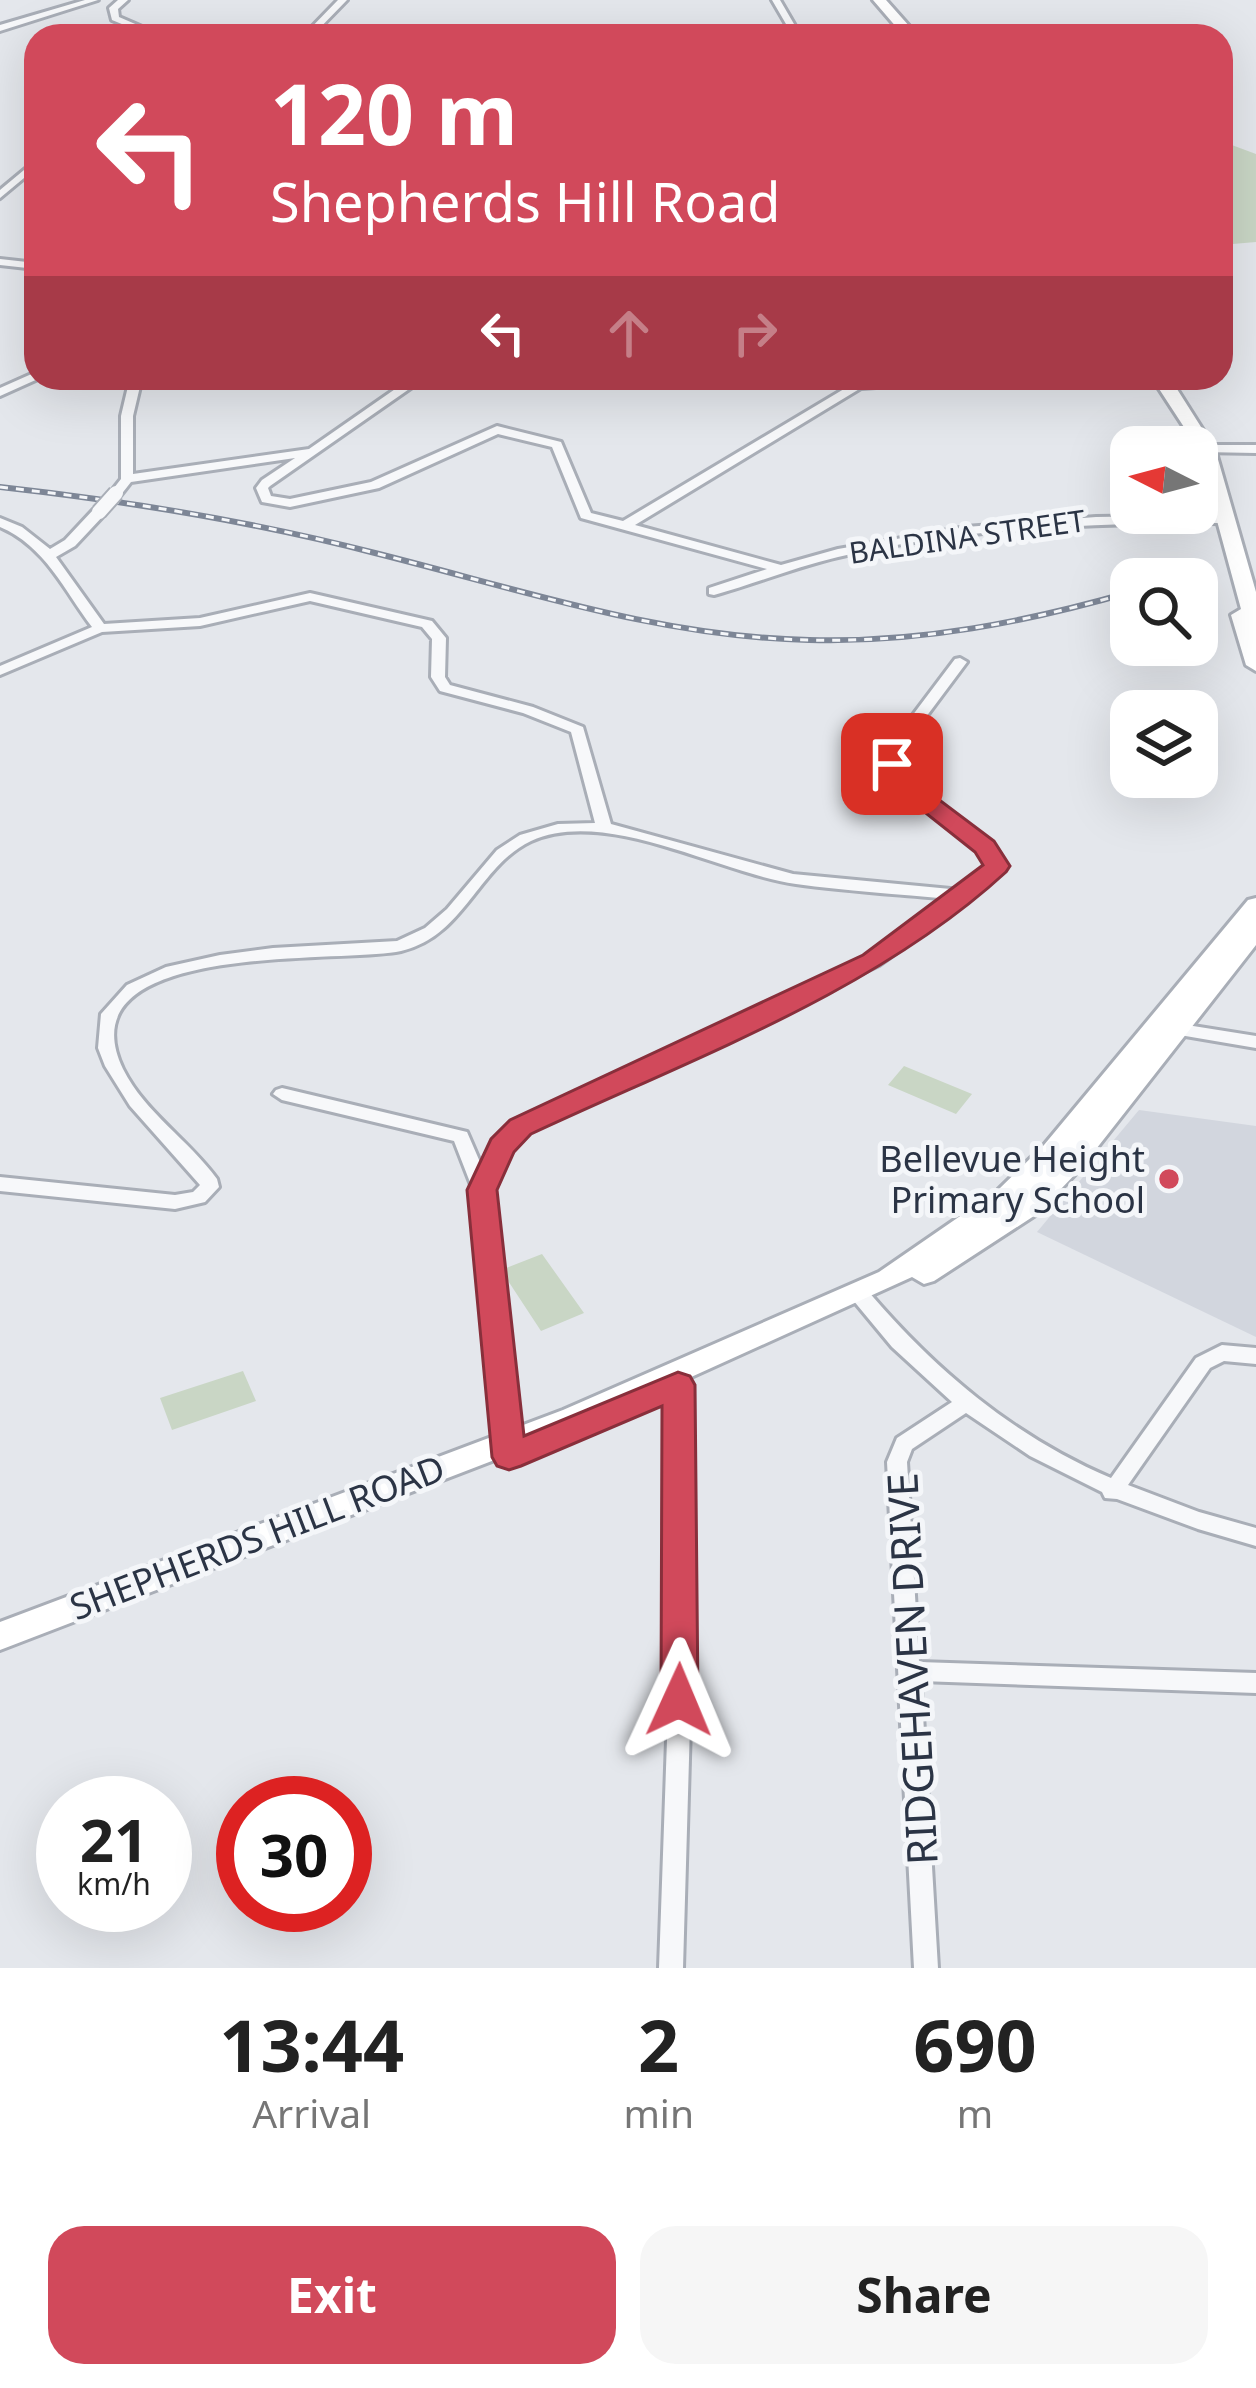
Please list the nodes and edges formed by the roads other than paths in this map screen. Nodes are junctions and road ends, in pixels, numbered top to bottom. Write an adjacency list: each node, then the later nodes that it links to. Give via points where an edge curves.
1 (94, 0): 9 (street)
2 (124, 0): 5 (street, via 115,17)
3 (343, 0): 6 (street)
4 (874, 0): 7 (main road); 8 (main road)
5 (131, 24)
6 (319, 24)
7 (893, 24)
8 (899, 24)
9 (0, 28)
10 (24, 174): 11 (street)
11 (0, 195)
12 (133, 390): 22 (street)
13 (402, 390): 20 (street)
14 (850, 390): 26 (street)
15 (1155, 390): 17 (main road)
16 (1167, 390): 18 (main road)
17 (1179, 426)
18 (1184, 426)
19 (1256, 449): 21 (street)
20 (313, 452): 22 (street); 26 (street, via 266,483 266,499 304,501 375,485 497,430 557,445 581,511)
21 (1218, 452)
22 (127, 479): 27 (street, bridge)
23 (1218, 513): 24 (main road)
24 (1220, 519): 28 (street, BALDINA STREET, via 1078,519 893,540); 30 (main road); 33 (main road)
25 (0, 521): 27 (street)
26 (624, 526): 28 (street)
27 (50, 555): 31 (street)
28 (776, 567): 29 (street, BALDINA STREET)
29 (714, 591)
30 (1256, 627)
31 (100, 628): 34 (street); 35 (street, via 200,622 310,598 427,624 439,638 445,688 578,730)
32 (960, 662): 36 (street, via 892,764 997,866)
33 (1256, 665)
34 (0, 671)
35 (604, 827): 36 (street, via 792,879); 42 (street, via 513,841 424,938 212,961 122,994 105,1022 106,1046 119,1077 208,1179 199,1197 175,1202)
36 (965, 895): 43 (street, via 873,962 521,1127)
37 (1256, 905): 39 (main road, SHEPHERDS HILL ROAD)
38 (1256, 929): 39 (main road, SHEPHERDS HILL ROAD)
39 (1167, 1027): 40 (street); 44 (main road, SHEPHERDS HILL ROAD, via 1073,1160 1028,1207)
40 (1256, 1042)
41 (282, 1094): 43 (street, via 460,1136)
42 (0, 1184)
43 (482, 1190): 48 (street)
44 (863, 1300): 46 (main road, SHEPHERDS HILL ROAD); 47 (street)
45 (1256, 1356): 49 (street, via 1222,1353 1203,1363)
46 (678, 1378): 48 (main road, SHEPHERDS HILL ROAD); 55 (street)
47 (964, 1403): 49 (street); 53 (street, RIDGEHAVEN DRIVE, via 904,1444 897,1462)
48 (507, 1450): 51 (main road, SHEPHERDS HILL ROAD); 52 (main road, SHEPHERDS HILL ROAD)
49 (1112, 1492): 50 (street)
50 (1256, 1537)
51 (0, 1636)
52 (0, 1653)
53 (909, 1670): 54 (street); 56 (street, RIDGEHAVEN DRIVE)
54 (1256, 1684)
55 (671, 1968)
56 (926, 1968)

